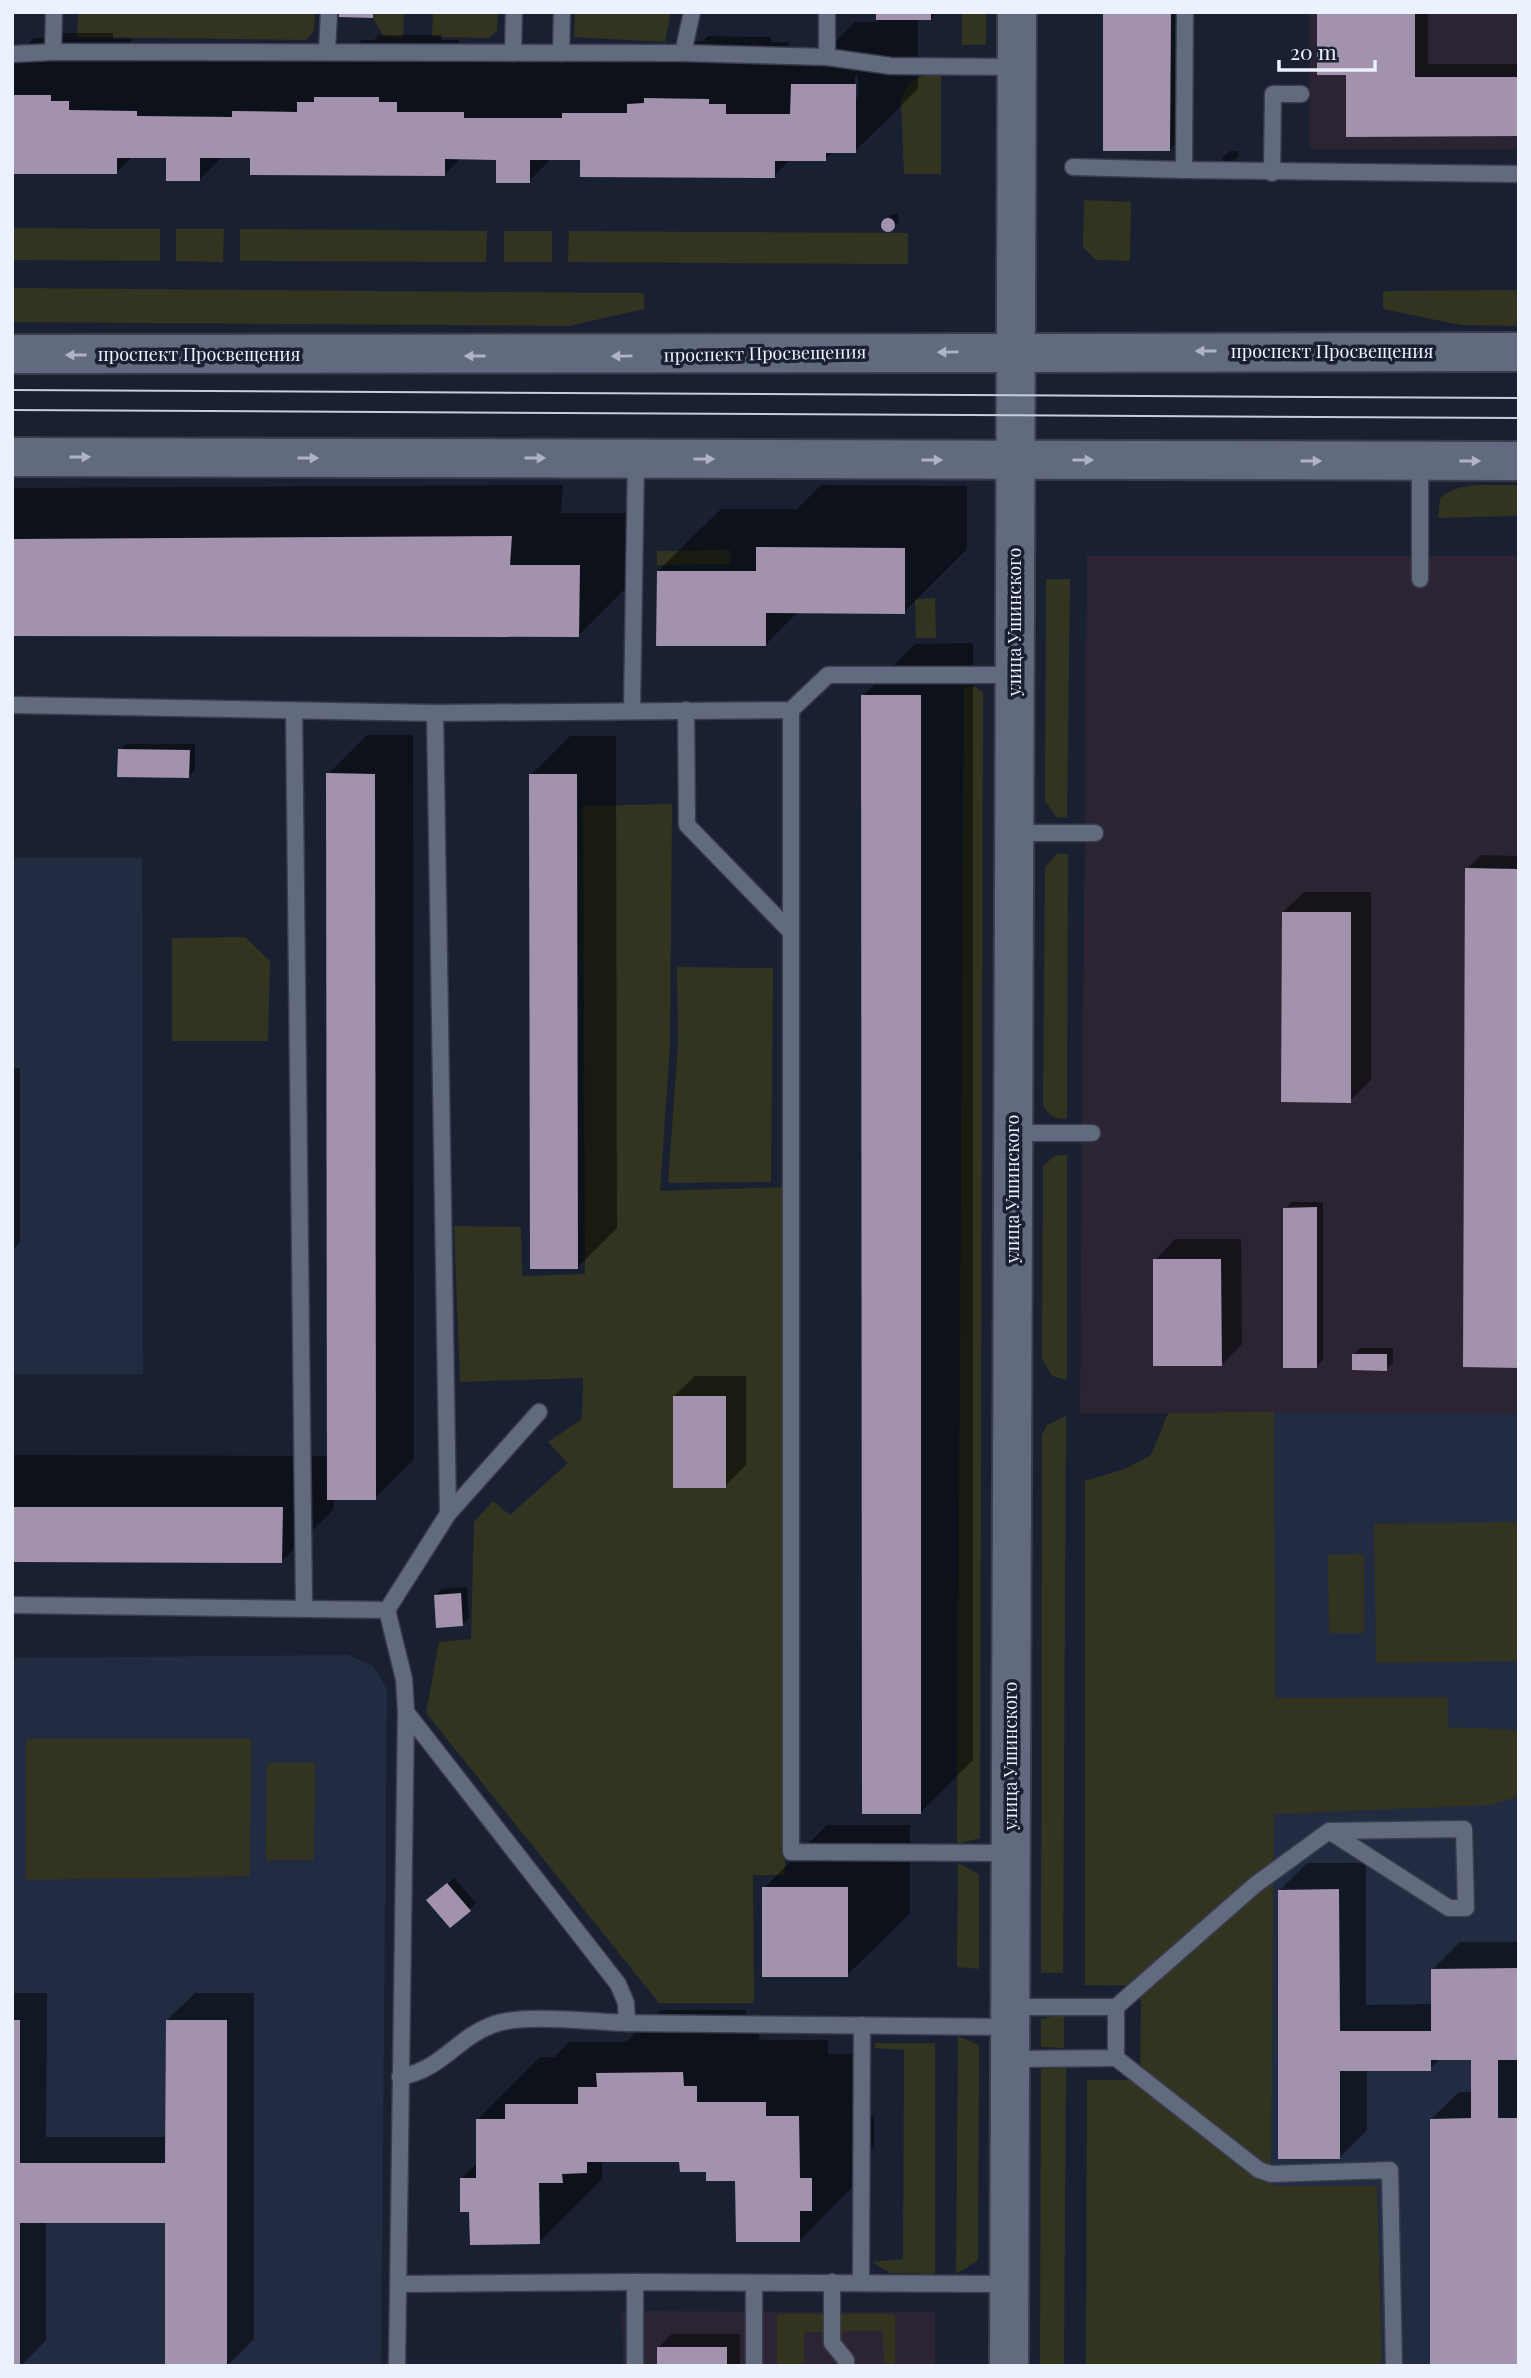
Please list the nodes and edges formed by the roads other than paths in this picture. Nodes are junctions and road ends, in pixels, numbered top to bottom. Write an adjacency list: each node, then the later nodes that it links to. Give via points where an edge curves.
1 (54, 12): 10 (lane)
2 (329, 12): 9 (lane)
3 (514, 12): 11 (lane)
4 (562, 12): 12 (lane)
5 (692, 12): 13 (lane)
6 (827, 12): 15 (lane)
7 (1017, 12): 16 (main road, улица Ушинского)
8 (1185, 12): 19 (lane)
9 (327, 51): 10 (lane); 11 (lane)
10 (54, 52): 14 (lane)
11 (513, 53): 12 (lane)
12 (561, 53): 13 (lane)
13 (683, 53): 15 (lane)
14 (12, 54)
15 (827, 57): 16 (lane, via 891,66)
16 (1017, 67): 22 (main road, улица Ушинского)
17 (1301, 94): 20 (lane, via 1273,94)
18 (1073, 167): 19 (lane)
19 (1184, 170): 20 (lane)
20 (1272, 173): 21 (lane)
21 (1519, 174)
22 (1016, 351): 23 (main road, проспект Просвещения, one-way to 22); 24 (main road, проспект Просвещения, one-way to 24, via 543,357); 27 (main road, улица Ушинского)
23 (1519, 352)
24 (12, 354)
25 (12, 457): 26 (main road, one-way to 26)
26 (636, 459): 27 (main road, one-way to 27); 34 (lane)
27 (1015, 460): 28 (main road, one-way to 28); 31 (main road, улица Ушинского)
28 (1420, 461): 29 (main road, one-way to 29); 30 (lane)
29 (1519, 461)
30 (1420, 579)
31 (1015, 675): 36 (lane, via 828,675); 39 (main road, улица Ушинского)
32 (12, 705): 33 (lane)
33 (294, 710): 37 (lane); 46 (lane)
34 (632, 710): 35 (lane); 37 (lane)
35 (686, 710): 36 (lane); 40 (lane, via 687,825)
36 (791, 710): 40 (lane)
37 (435, 713): 44 (lane)
38 (1095, 832): 39 (lane)
39 (1014, 833): 41 (main road, улица Ушинского)
40 (791, 932): 50 (lane, via 791,1852)
41 (1013, 1133): 42 (lane); 50 (main road, улица Ушинского)
42 (1092, 1133)
43 (539, 1412): 44 (lane)
44 (448, 1514): 47 (lane)
45 (12, 1605): 46 (lane)
46 (304, 1607): 47 (lane)
47 (387, 1610): 48 (lane, via 404,1679)
48 (406, 1712): 52 (lane, via 618,1984 626,2003); 56 (lane)
49 (1329, 1830): 49 (lane, via 1450,1908 1466,1908 1464,1829); 51 (lane, via 1255,1885)
50 (1010, 1853): 54 (main road, улица Ушинского)
51 (1116, 2007): 54 (lane); 55 (lane)
52 (627, 2023): 53 (lane); 56 (lane, via 522,2020 495,2024 469,2036 423,2073)
53 (862, 2025): 54 (lane); 60 (lane)
54 (1010, 2031): 55 (lane); 62 (main road, улица Ушинского)
55 (1116, 2058): 68 (lane, via 1259,2170 1271,2174 1390,2170)
56 (400, 2077): 61 (lane)
57 (635, 2282): 59 (lane); 61 (lane); 64 (lane)
58 (832, 2282): 59 (lane); 60 (lane); 66 (lane, via 832,2343)
59 (754, 2283): 65 (lane)
60 (861, 2283): 62 (lane)
61 (399, 2284): 63 (lane)
62 (1010, 2284): 67 (main road, улица Ушинского)
63 (397, 2366)
64 (635, 2366)
65 (754, 2366)
66 (846, 2366)
67 (1009, 2366)
68 (1394, 2366)

